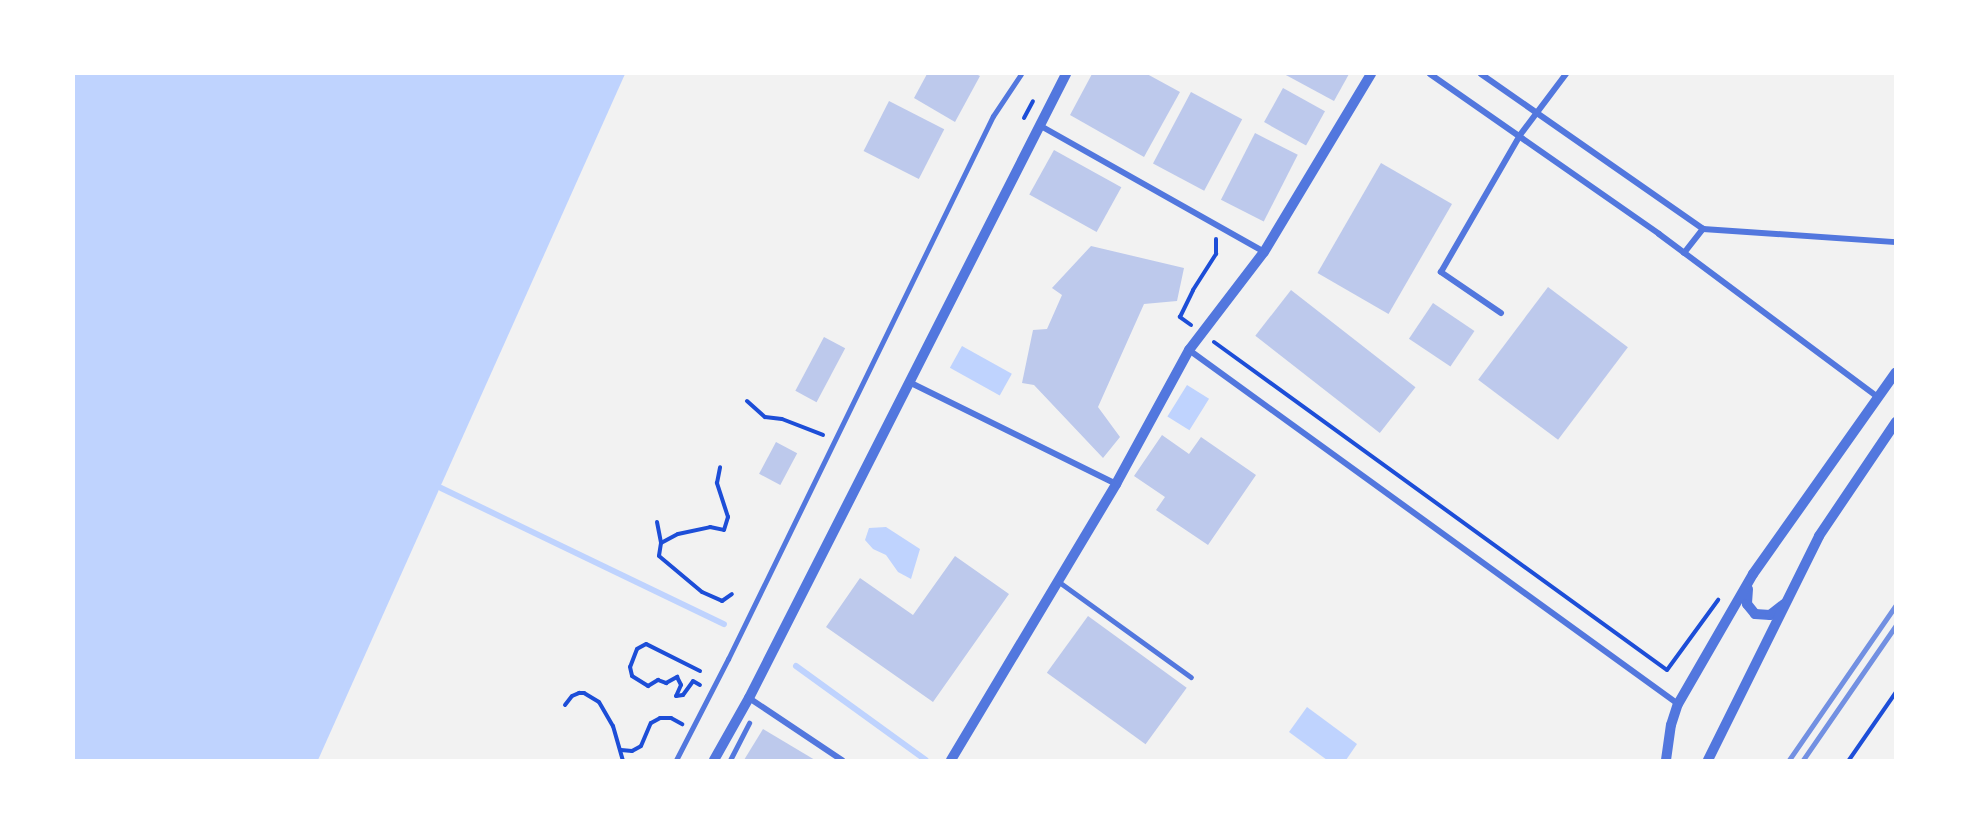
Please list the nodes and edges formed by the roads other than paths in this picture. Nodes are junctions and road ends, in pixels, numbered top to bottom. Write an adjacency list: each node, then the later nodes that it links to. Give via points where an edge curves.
1 (1021, 74): 28 (street, via 993,116)
2 (1066, 74): 8 (street)
3 (1371, 74): 12 (street)
4 (1430, 74): 9 (street)
5 (1481, 74): 7 (street)
6 (1566, 74): 7 (street)
7 (1538, 111): 9 (street); 10 (street)
8 (1039, 125): 12 (street); 17 (street)
9 (1520, 135): 13 (street); 14 (street, via 1441,272)
10 (1703, 229): 11 (street); 13 (street)
11 (1896, 242)
12 (1264, 252): 15 (street)
13 (1684, 253): 18 (street)
14 (1501, 313)
15 (1189, 350): 20 (street); 26 (street)
16 (1896, 372): 18 (street)
17 (909, 382): 20 (street); 25 (street)
18 (1878, 397): 21 (street)
19 (1896, 422): 23 (street, via 1819,536)
20 (1116, 484): 22 (street)
21 (1754, 574): 23 (street, via 1746,599 1752,612 1770,615); 26 (street)
22 (1058, 581): 24 (lane); 32 (street)
23 (1788, 600): 34 (street)
24 (1191, 678)
25 (749, 698): 29 (street); 31 (street)
26 (1678, 704): 33 (street)
27 (749, 723): 30 (street)
28 (676, 760)
29 (714, 760)
30 (730, 760)
31 (842, 760)
32 (951, 760)
33 (1666, 760)
34 (1708, 760)

